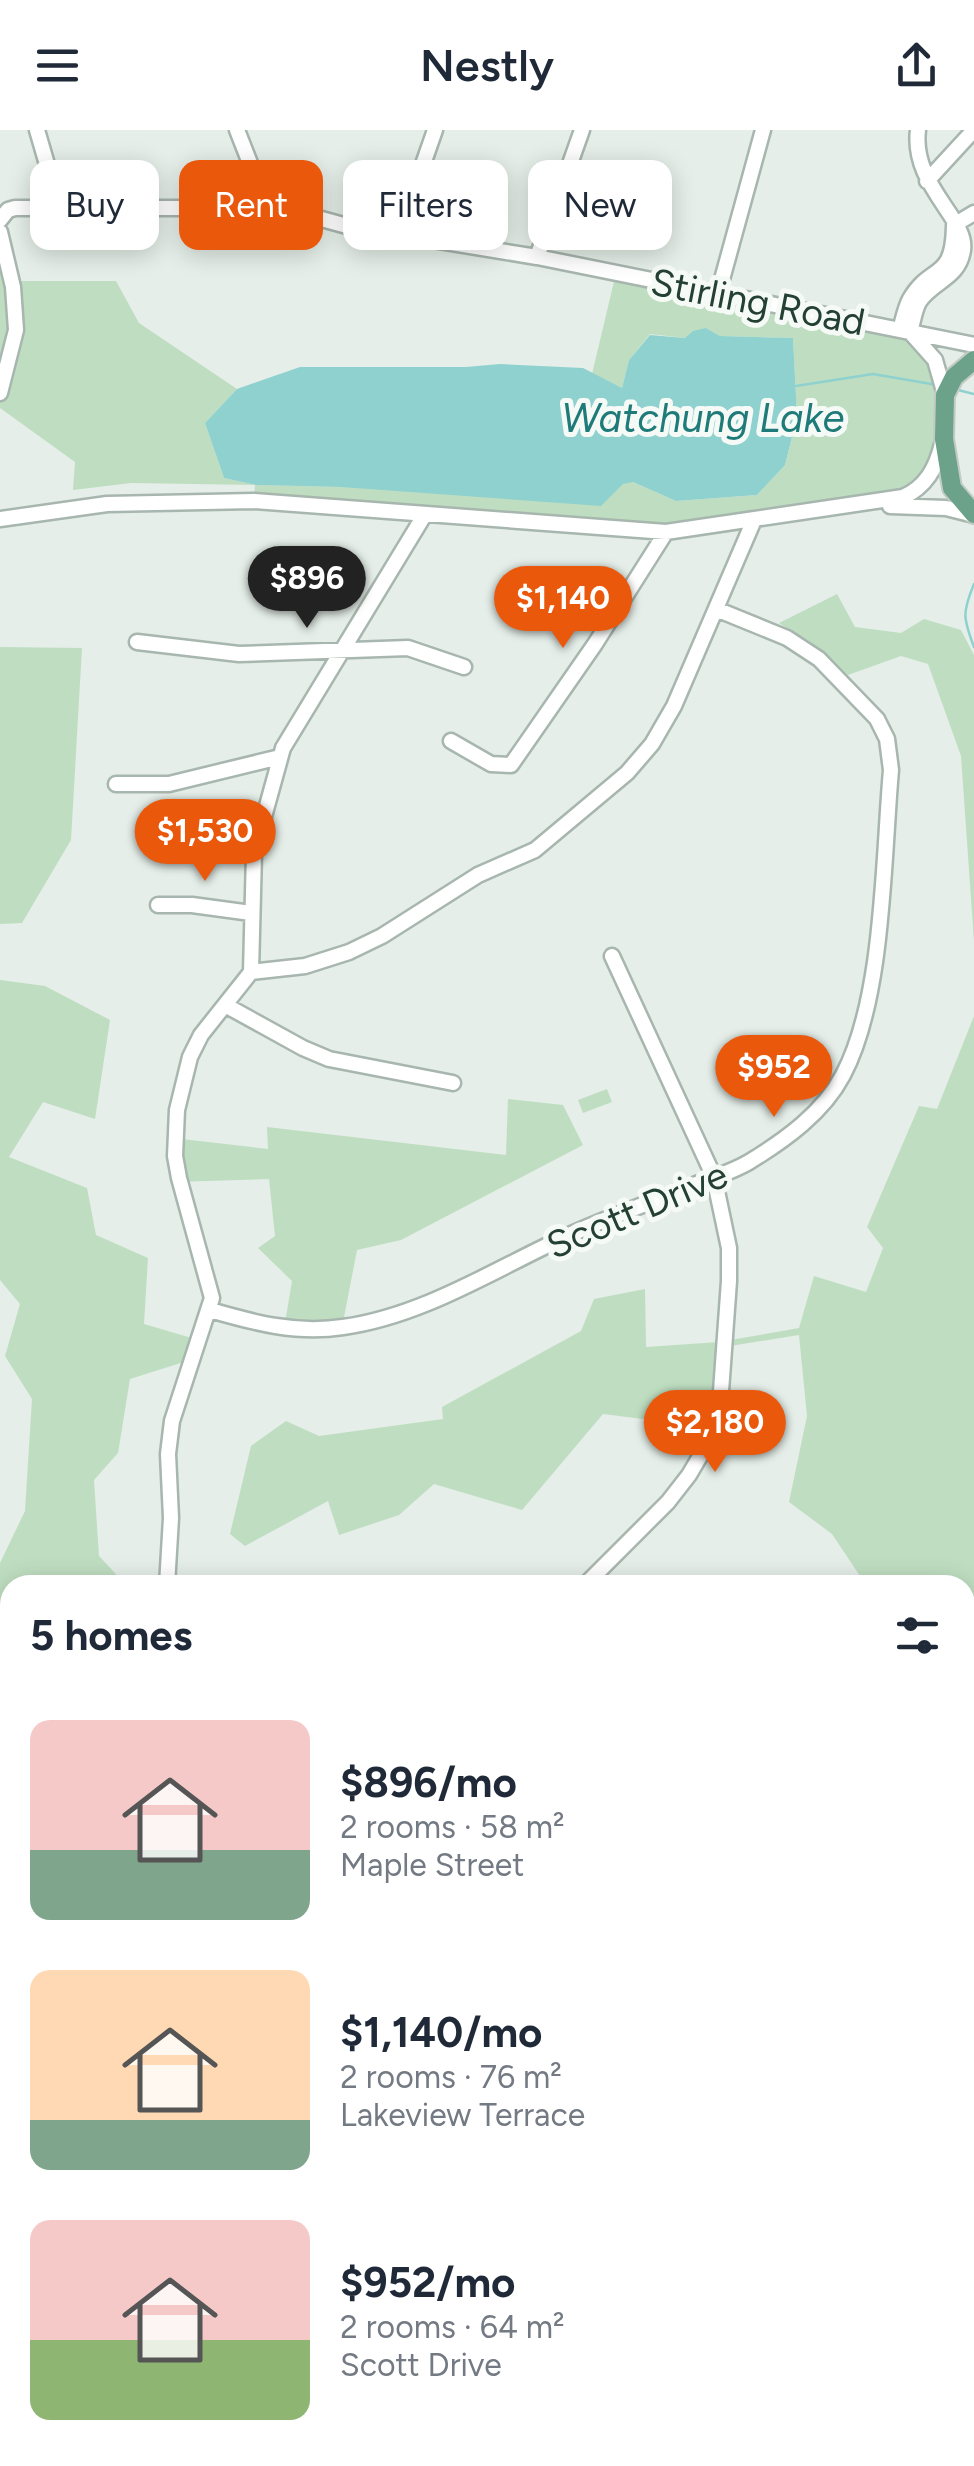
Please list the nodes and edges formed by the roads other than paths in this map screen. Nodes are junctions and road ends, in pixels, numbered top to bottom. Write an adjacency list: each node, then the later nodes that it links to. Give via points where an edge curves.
1 (37, 130): 8 (street)
2 (237, 130): 9 (street)
3 (435, 130): 10 (street)
4 (582, 130): 18 (street)
5 (763, 130): 19 (street)
6 (918, 130): 11 (street, via 916,155)
7 (974, 130): 11 (street)
8 (46, 160)
9 (247, 160)
10 (425, 160)
11 (927, 181): 15 (street)
12 (30, 208): 14 (street, via 8,210)
13 (974, 213): 15 (street)
14 (0, 220)
15 (954, 225): 20 (street, via 963,238 960,261 918,304)
16 (0, 232): 26 (street, via 16,330)
17 (497, 250): 18 (street, Stirling Road)
18 (537, 257): 19 (street, Stirling Road)
19 (718, 294): 20 (street, Stirling Road)
20 (905, 331): 21 (street, Stirling Road); 23 (street, Stirling Road)
21 (940, 337): 22 (street, Stirling Road); 23 (street)
22 (974, 345)
23 (930, 352): 25 (street, Stirling Road)
24 (974, 360): 25 (main road)
25 (946, 385): 27 (main road)
26 (0, 393)
27 (944, 439): 28 (street, via 921,486); 30 (main road, via 952,488)
28 (869, 504): 30 (street); 32 (street)
29 (425, 514): 31 (street, via 159,501); 33 (street); 36 (street)
30 (974, 514)
31 (0, 519)
32 (754, 520): 33 (street); 34 (street)
33 (666, 532): 38 (street, via 511,765 491,764)
34 (716, 610): 44 (street, via 652,744 556,834 349,952); 47 (street, Scott Drive, via 788,638 818,659 877,719 888,739 891,770 874,962 856,1046 824,1102 792,1134)
35 (136, 642): 36 (street, via 239,654)
36 (339, 653): 37 (street, via 408,648); 39 (street)
37 (464, 666)
38 (451, 741)
39 (280, 757): 40 (street, via 169,784); 42 (street, via 254,853)
40 (116, 784)
41 (158, 904): 42 (street)
42 (251, 914): 44 (street)
43 (612, 956): 47 (street)
44 (251, 972): 45 (street)
45 (224, 1005): 46 (street, via 329,1059); 48 (street, via 190,1058 174,1137 178,1178 212,1290)
46 (453, 1084)
47 (714, 1177): 48 (street, Scott Drive, via 428,1302 364,1323 296,1330); 50 (street, via 728,1248 720,1405 700,1460)
48 (210, 1310): 49 (street, via 172,1421)
49 (168, 1575)
50 (596, 1575)

